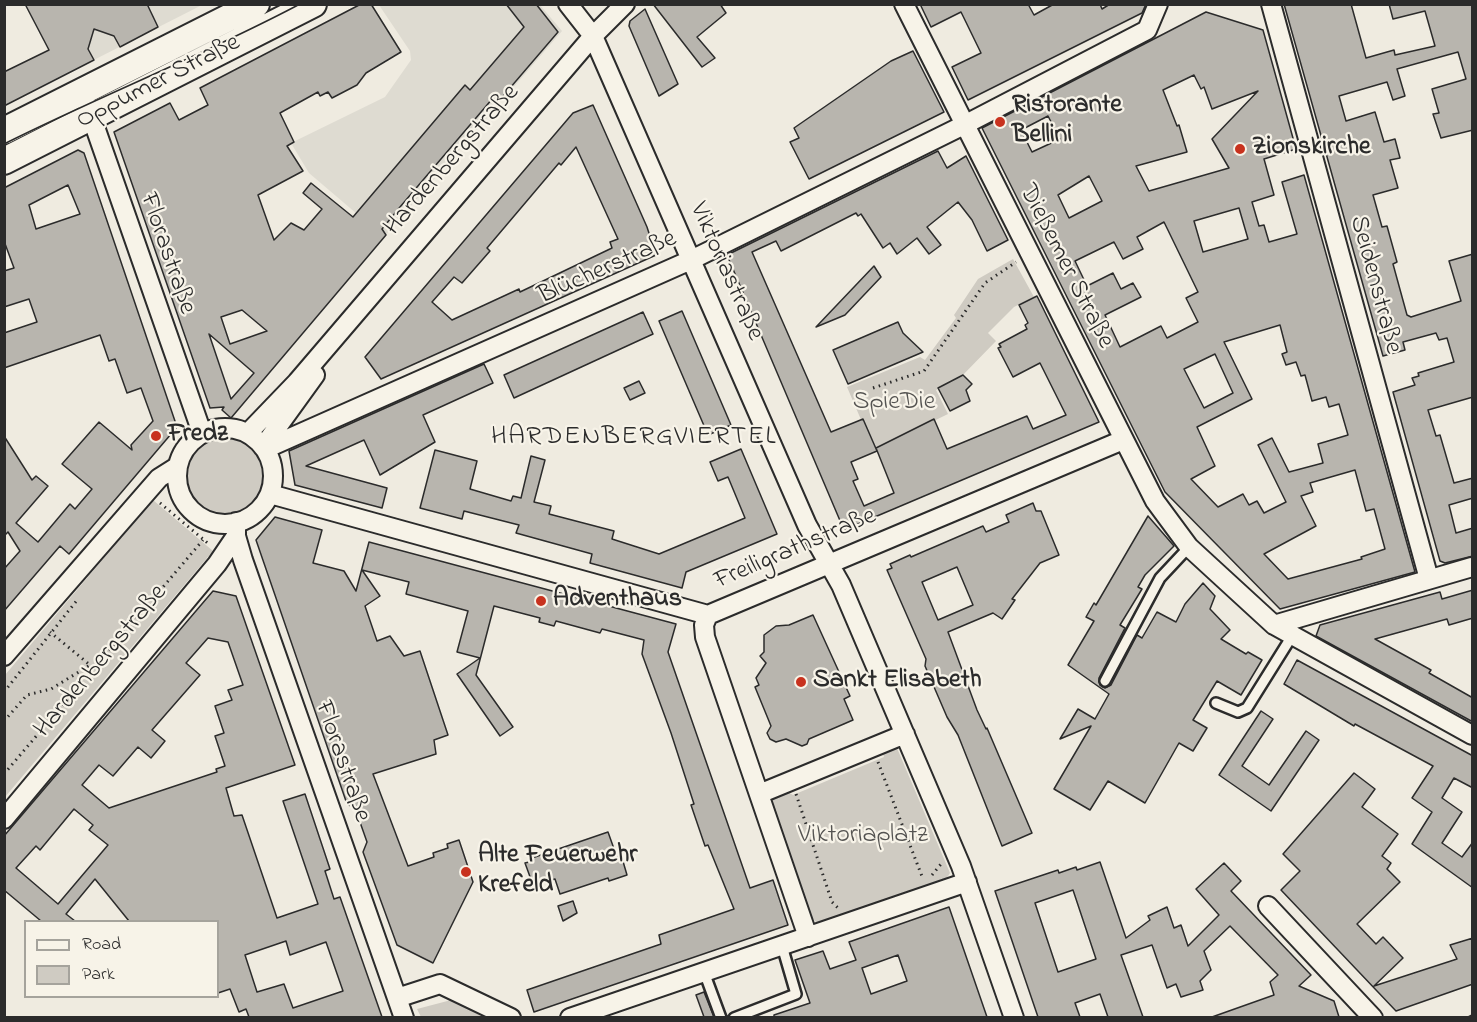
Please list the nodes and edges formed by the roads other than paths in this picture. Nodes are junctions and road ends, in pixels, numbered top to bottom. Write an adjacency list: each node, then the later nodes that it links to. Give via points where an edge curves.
1 (256, 4): 9 (main road, Oppumer Straße)
2 (313, 4): 10 (main road, Oppumer Straße)
3 (568, 4): 8 (street, Viktoriastraße)
4 (625, 4): 8 (street, Hardenbergstraße)
5 (904, 4): 11 (street, Dießemer Straße)
6 (1158, 4): 11 (street, Blücherstraße, via 1147,30)
7 (1271, 4): 26 (street, Seidenstraße)
8 (593, 36): 14 (street, Viktoriastraße); 15 (street, Hardenbergstraße)
9 (82, 91): 10 (street, Florastraße); 12 (main road, Oppumer Straße)
10 (92, 117): 13 (main road, Oppumer Straße); 16 (street, Florastraße)
11 (966, 124): 14 (street, Blücherstraße); 18 (street, Dießemer Straße)
12 (4, 131)
13 (4, 161)
14 (693, 259): 19 (street, Blücherstraße); 24 (street, Viktoriastraße, via 807,525)
15 (321, 353): 17 (street, Hardenbergstraße); 19 (street, Hardenbergstraße, via 314,380)
16 (202, 434): 17 (street, via 225,428); 20 (street, via 191,442)
17 (248, 434): 19 (street)
18 (1124, 440): 23 (street, Dießemer Straße, via 1155,501); 24 (street, Freiligrathstraße)
19 (264, 448): 21 (street, via 273,478)
20 (178, 466): 22 (street, via 177,482 191,510); 30 (street, via 159,478)
21 (270, 494): 22 (street, Hardenbergstraße, via 262,507); 27 (street, Freiligrathstraße)
22 (236, 529): 36 (street, Hardenbergstraße, via 223,556); 42 (street, Florastraße)
23 (1189, 547): 28 (street, Dießemer Straße); 31 (lane, via 1160,578)
24 (828, 564): 27 (street, Freiligrathstraße); 33 (street, via 841,585)
25 (1473, 567): 26 (street)
26 (1429, 579): 28 (street)
27 (708, 615): 35 (street, via 705,637)
28 (1274, 626): 29 (street, Dießemer Straße)
29 (1292, 636): 32 (lane, via 1247,708 1238,712); 34 (street, Dießemer Straße)
30 (4, 656)
31 (1105, 681)
32 (1216, 703)
33 (905, 734): 35 (street); 37 (street)
34 (1473, 735)
35 (759, 794): 39 (street)
36 (4, 819)
37 (967, 882): 39 (street); 48 (street)
38 (1268, 906): 49 (street)
39 (808, 937): 40 (street)
40 (782, 946): 41 (street); 47 (lane, via 796,994)
41 (704, 972): 45 (street); 46 (lane)
42 (398, 998): 43 (street, Florastraße); 44 (street, via 440,984)
43 (404, 1017)
44 (512, 1017)
45 (570, 1017)
46 (721, 1017)
47 (734, 1017)
48 (1014, 1017)
49 (1373, 1017)

